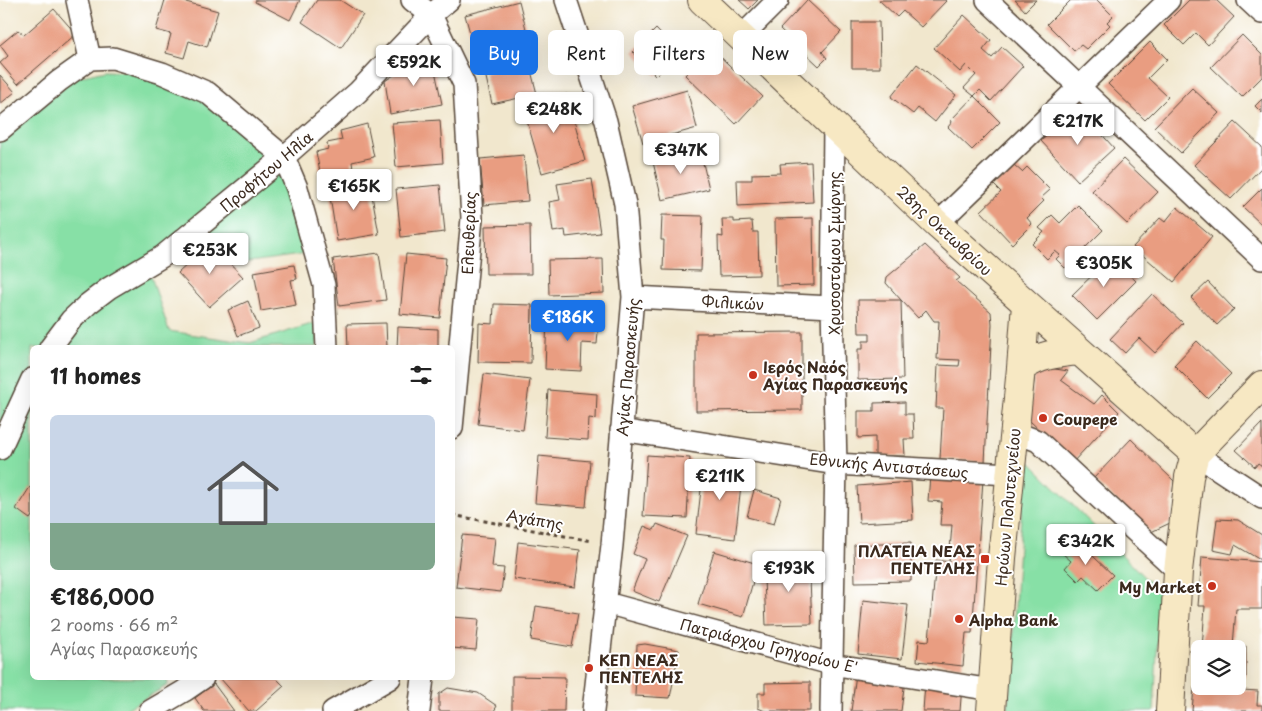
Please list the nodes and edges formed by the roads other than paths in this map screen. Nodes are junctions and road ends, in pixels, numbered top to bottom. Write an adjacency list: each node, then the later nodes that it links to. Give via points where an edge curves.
1 (77, 0): 14 (street)
2 (412, 0): 11 (street)
3 (449, 0): 11 (street, Προφήτου Ηλία)
4 (566, 0): 22 (street, Αγίας Παρασκευής, via 606,121 625,204)
5 (702, 0): 12 (main road, 28ης Οκτωβρίου)
6 (778, 0): 13 (street)
7 (987, 0): 16 (street)
8 (1169, 0): 16 (street)
9 (1248, 0): 10 (street)
10 (1262, 13)
11 (431, 15): 19 (street, Προφήτου Ηλία, via 358,92); 31 (street, Ελευθερίας, via 464,84 472,218)
12 (734, 30)
13 (748, 30)
14 (90, 59): 18 (street); 19 (street, via 114,58 162,73 208,93)
15 (781, 75): 17 (main road, 28ης Οκτωβρίου)
16 (1078, 87): 20 (street); 21 (street)
17 (834, 126): 20 (main road, 28ης Οκτωβρίου); 24 (street, Χρυσοστόμου Σμύρνης)
18 (0, 130)
19 (284, 157): 25 (street, Προφήτου Ηλία, via 163,256 88,304); 26 (street, via 300,197 324,285)
20 (937, 224): 23 (main road, 28ης Οκτωβρίου)
21 (1262, 259)
22 (633, 297): 24 (street, Φιλικών); 32 (street, Αγίας Παρασκευής)
23 (1026, 304): 27 (main road, 28ης Οκτωβρίου); 28 (main road, Ηρώων Πολυτεχνείου)
24 (832, 307): 36 (street, Χρυσοστόμου Σμύρνης)
25 (52, 345)
26 (327, 345)
27 (1078, 351): 28 (main road, via 1050,354); 35 (main road, 28ης Οκτωβρίου)
28 (1021, 368): 33 (main road, Ηρώων Πολυτεχνείου)
29 (30, 383): 34 (street)
30 (1262, 385): 35 (main road)
31 (455, 396)
32 (622, 430): 36 (street, Εθνικής Αντιστάσεως); 40 (street, Αγίας Παρασκευής)
33 (1014, 432): 37 (main road, Ηρώων Πολυτεχνείου); 39 (street, via 1038,441)
34 (0, 449)
35 (1195, 454): 38 (street); 39 (main road, via 1189,477)
36 (836, 464): 37 (street, Εθνικής Αντιστάσεως); 41 (street, Χρυσοστόμου Σμύρνης)
37 (1009, 474): 45 (main road, Ηρώων Πολυτεχνείου)
38 (1262, 498)
39 (1178, 572): 51 (main road)
40 (606, 603): 41 (street, Πατριάρχου Γρηγορίου Ε'); 49 (street, Αγίας Παρασκευής)
41 (831, 664): 45 (street, Πατριάρχου Γρηγορίου Ε'); 50 (street, Χρυσοστόμου Σμύρνης)
42 (200, 680): 46 (street)
43 (387, 680): 47 (street)
44 (423, 680): 48 (street)
45 (991, 700)
46 (150, 711)
47 (333, 711)
48 (419, 711)
49 (592, 711)
50 (831, 711)
51 (1170, 711)

